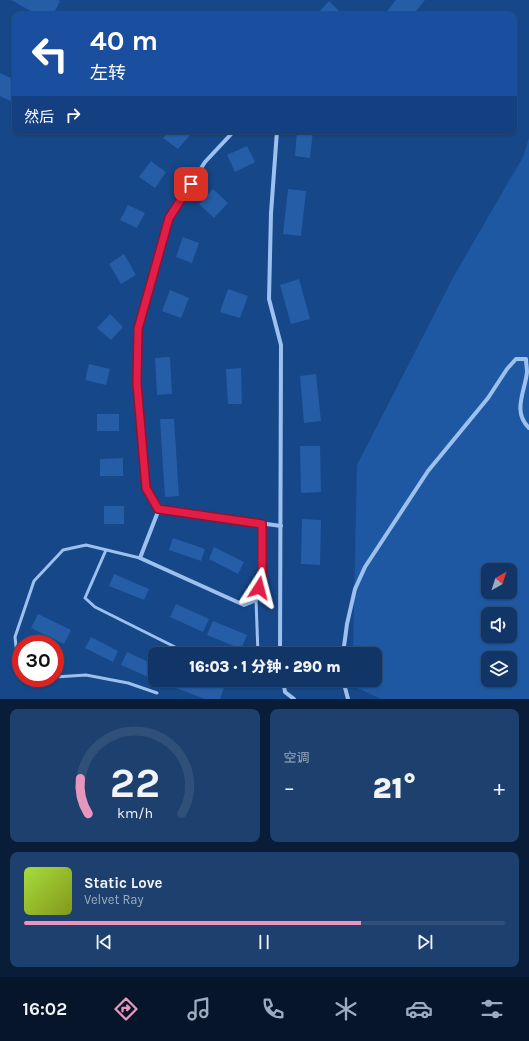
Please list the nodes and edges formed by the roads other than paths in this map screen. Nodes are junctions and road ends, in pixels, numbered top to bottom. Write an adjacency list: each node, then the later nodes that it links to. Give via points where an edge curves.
1 (231, 134): 4 (street, via 205,162 169,218 138,329 137,384 146,488)
2 (277, 134): 6 (street, via 271,213 269,299 281,345)
3 (529, 428): 14 (street, via 523,421 520,411 527,372 526,359 516,359 506,368 488,398 428,471 365,567 354,589)
4 (159, 509): 5 (street); 8 (street)
5 (262, 524): 6 (street); 9 (street, via 262,576)
6 (281, 526): 13 (street)
7 (106, 550): 8 (lane); 10 (lane, via 86,545 63,550 34,580); 11 (lane, via 85,598 95,607)
8 (140, 558): 9 (street, via 244,605)
9 (256, 600): 12 (lane)
10 (16, 635)
11 (175, 647)
12 (258, 647)
13 (280, 647)
14 (344, 647)
15 (64, 676): 18 (lane, via 86,675 128,683)
16 (284, 687): 19 (street, via 285,692)
17 (345, 687): 20 (street)
18 (157, 693)
19 (294, 699)
20 (348, 699)

